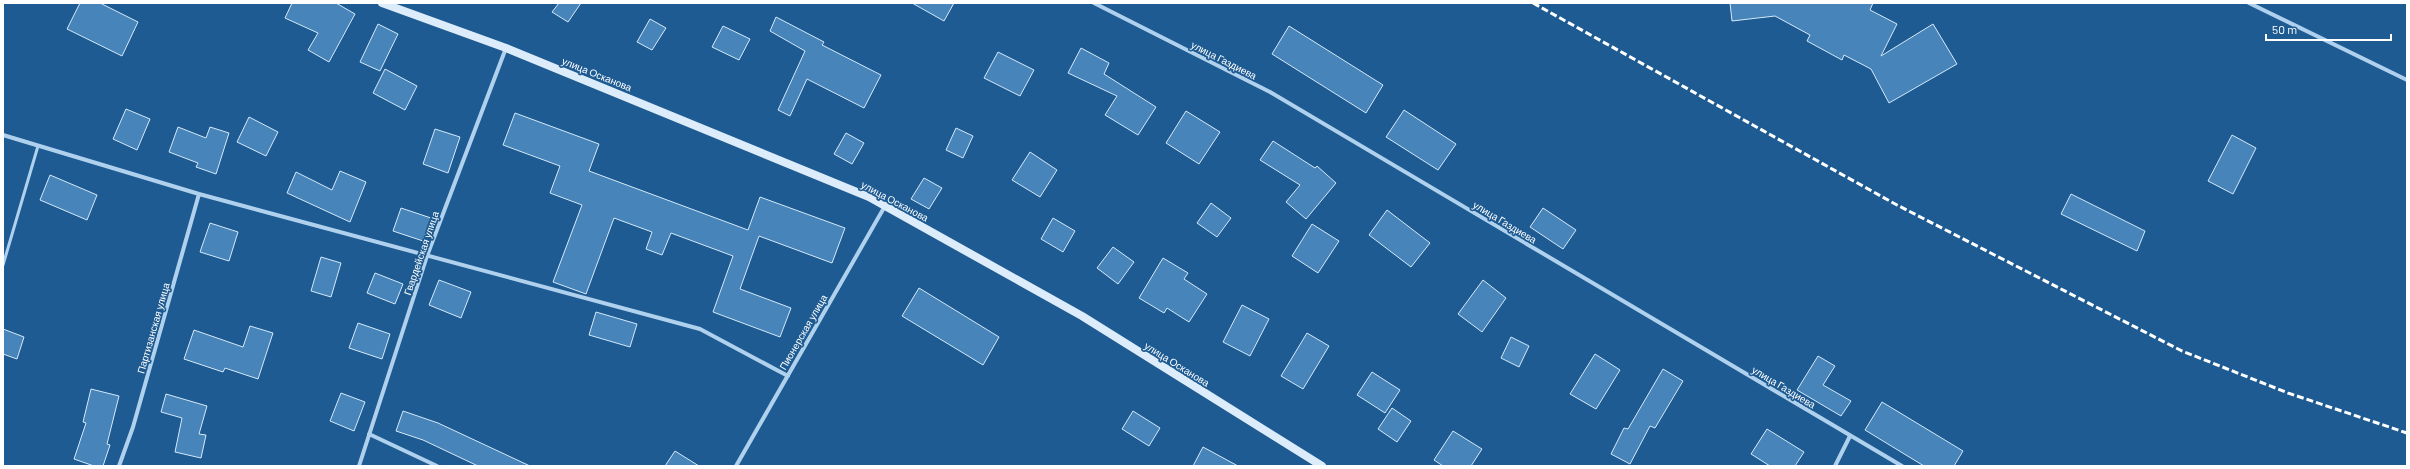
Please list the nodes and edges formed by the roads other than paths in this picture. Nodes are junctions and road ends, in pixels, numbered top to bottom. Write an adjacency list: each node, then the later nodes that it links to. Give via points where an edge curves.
1 (382, 3): 4 (main road, улица Осканова)
2 (1094, 3): 14 (street, улица Газдиева, via 1270,92)
3 (2249, 3): 5 (street)
4 (506, 48): 9 (main road, улица Осканова, via 869,197); 10 (street, Гвардейская улица)
5 (2407, 80)
6 (3, 135): 7 (street)
7 (38, 146): 8 (street); 11 (lane)
8 (199, 194): 10 (street); 15 (street, Партизанская улица, via 133,427)
9 (885, 206): 12 (street, Пионерская улица); 19 (main road, улица Осканова, via 1082,316)
10 (427, 256): 12 (street, via 700,329); 13 (street, Гвардейская улица)
11 (3, 265)
12 (788, 376): 18 (street, Пионерская улица)
13 (369, 434): 16 (street, Гвардейская улица); 17 (street)
14 (1850, 436): 20 (street); 21 (street, улица Газдиева)
15 (119, 466)
16 (359, 466)
17 (437, 466)
18 (736, 466)
19 (1322, 466)
20 (1835, 466)
21 (1902, 466)

